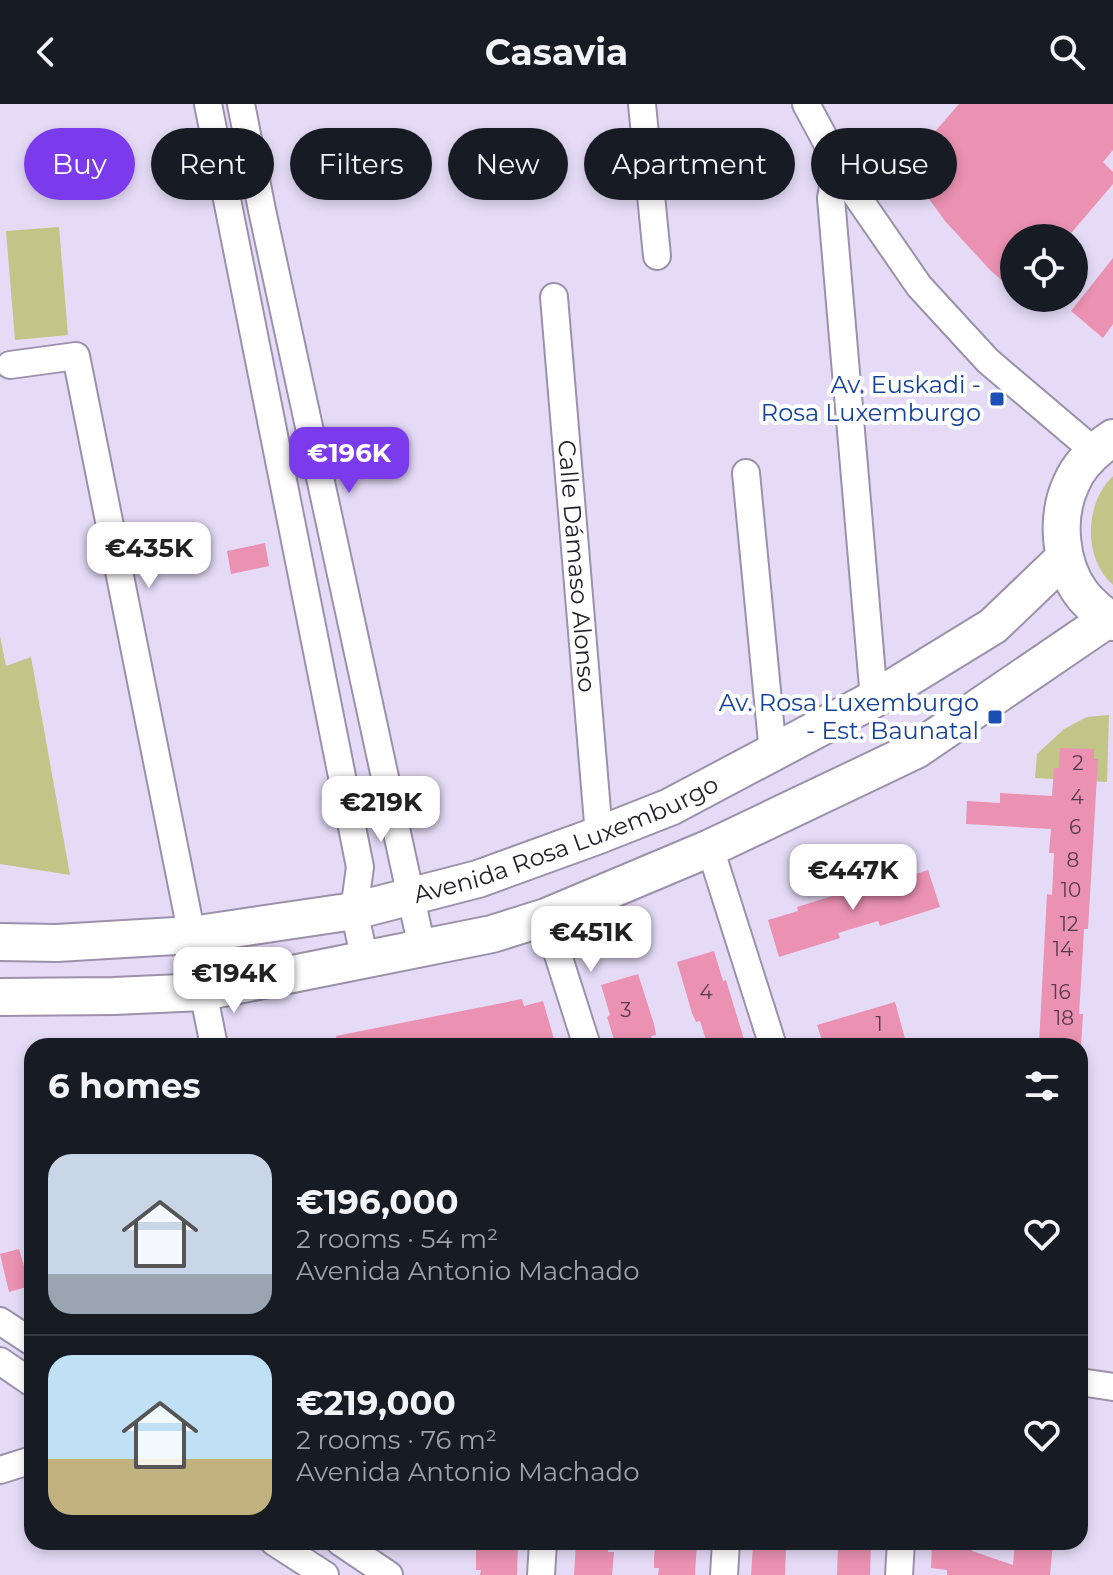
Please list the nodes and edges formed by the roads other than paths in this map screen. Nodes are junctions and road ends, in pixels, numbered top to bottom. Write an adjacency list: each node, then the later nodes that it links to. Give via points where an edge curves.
1 (208, 104): 18 (street)
2 (241, 104): 17 (street)
3 (642, 104): 8 (street)
4 (806, 104): 5 (street)
5 (818, 128)
6 (831, 200): 15 (street)
7 (860, 200): 11 (street, via 919,286 988,361)
8 (657, 256)
9 (554, 297): 19 (street, Calle Dámaso Alonso)
10 (10, 365): 24 (street, via 76,356)
11 (1104, 444): 13 (main road, via 1071,482 1061,520)
12 (746, 473): 16 (street)
13 (1064, 558): 14 (main road, via 1080,593); 15 (main road, Avenida Rosa Luxemburgo, via 993,626)
14 (1110, 621): 20 (main road, via 916,750)
15 (874, 699): 16 (main road, Avenida Rosa Luxemburgo)
16 (773, 753): 19 (main road, Avenida Rosa Luxemburgo, via 670,807)
17 (392, 812): 18 (street); 21 (street)
18 (352, 828): 22 (street, via 360,867)
19 (599, 835): 21 (main road, Avenida Rosa Luxemburgo, via 478,879)
20 (710, 848): 23 (main road); 32 (street)
21 (411, 896): 22 (main road, Avenida Rosa Luxemburgo); 26 (street)
22 (354, 911): 24 (main road, Avenida Rosa Luxemburgo); 27 (street)
23 (546, 917): 26 (main road); 31 (street)
24 (192, 935): 25 (main road, Avenida Rosa Luxemburgo); 28 (street)
25 (0, 942)
26 (422, 948): 27 (main road)
27 (365, 960): 28 (main road)
28 (203, 992): 29 (main road); 30 (street)
29 (0, 997)
30 (212, 1038)
31 (584, 1038)
32 (770, 1038)
33 (0, 1321): 34 (street)
34 (24, 1337)
35 (0, 1361): 36 (street)
36 (24, 1378)
37 (1088, 1383): 38 (street)
38 (1113, 1387)
39 (24, 1462): 40 (street)
40 (0, 1470)
41 (286, 1550): 46 (street)
42 (364, 1550): 47 (street)
43 (543, 1550): 48 (street)
44 (726, 1550): 49 (street)
45 (901, 1550): 50 (street)
46 (325, 1575)
47 (389, 1575)
48 (541, 1575)
49 (724, 1575)
50 (899, 1575)

